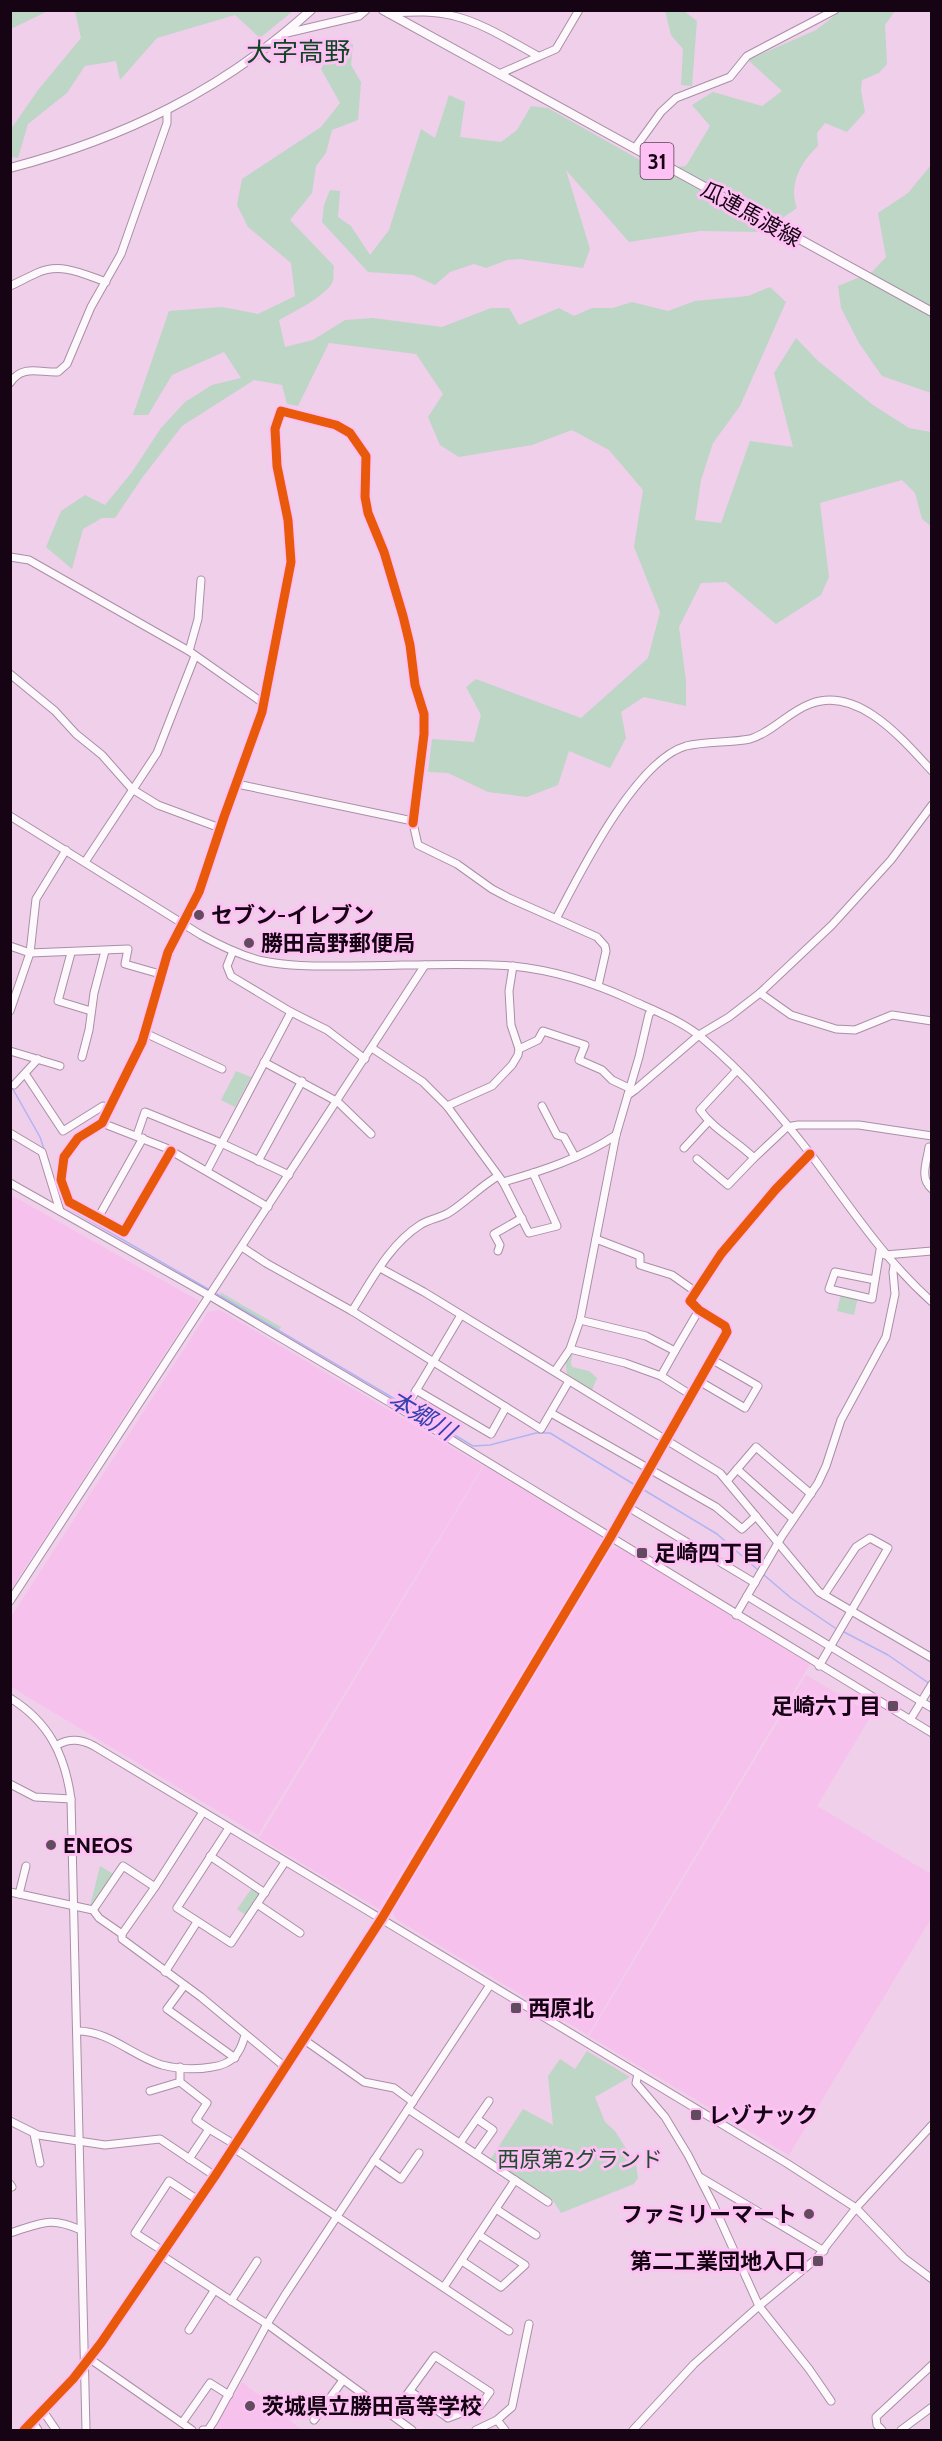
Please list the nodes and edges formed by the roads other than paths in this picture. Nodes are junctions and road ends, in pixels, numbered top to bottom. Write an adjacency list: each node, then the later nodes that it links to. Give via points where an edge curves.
1 (311, 10): 6 (main road)
2 (366, 10): 6 (street, via 359,16)
3 (579, 10): 7 (street, via 556,49)
4 (835, 10): 10 (street, via 747,56 730,77 676,98)
5 (385, 12): 7 (street, via 454,16); 8 (main road, 瓜連馬渡線 / 31)
6 (286, 33): 9 (main road)
7 (538, 56): 8 (street)
8 (499, 74): 10 (main road, 瓜連馬渡線 / 31)
9 (167, 112): 11 (main road, via 108,138); 12 (street, via 168,123 121,254)
10 (635, 148): 14 (main road, 瓜連馬渡線 / 31)
11 (10, 168)
12 (106, 282): 13 (street, via 67,268 53,268); 15 (street, via 64,370 24,370)
13 (10, 286)
14 (932, 312)
15 (10, 383)
16 (10, 557): 18 (street, via 28,560)
17 (201, 580): 18 (street)
18 (192, 653): 20 (street); 23 (street, via 157,753)
19 (10, 674): 23 (street, via 102,755)
20 (262, 703): 22 (street); 26 (street, via 291,562 287,513 277,466 275,429 281,411 336,425 350,433 366,456 368,513 403,616 424,714)
21 (932, 771): 30 (street, via 873,716 836,700 810,704 750,740 686,746 659,762 620,808 588,857)
22 (237, 784): 26 (street); 27 (street)
23 (132, 789): 27 (street, via 158,805); 29 (street)
24 (932, 806): 41 (street, via 891,860 832,925)
25 (10, 816): 28 (street)
26 (412, 823): 30 (street, via 418,845 458,864 509,898)
27 (220, 828): 31 (street, via 200,892)
28 (66, 850): 29 (street); 35 (street, via 36,899)
29 (85, 862): 31 (street)
30 (557, 917): 40 (street, via 597,937 605,946)
31 (182, 924): 34 (street); 39 (street)
32 (10, 946): 35 (street)
33 (105, 951): 36 (street); 39 (street, via 128,949 125,964); 44 (street)
34 (233, 951): 37 (street, via 261,960 305,966); 45 (street, via 227,966 231,976)
35 (30, 953): 36 (street); 42 (street)
36 (71, 953): 44 (street, via 58,1001)
37 (425, 965): 38 (street); 49 (street)
38 (513, 966): 40 (street); 50 (street, via 509,990 511,1025)
39 (160, 974): 47 (street)
40 (598, 986): 43 (street)
41 (760, 993): 46 (street, via 791,1015 836,1029 855,1030 892,1015); 48 (street)
42 (11, 1009)
43 (653, 1010): 48 (street); 62 (street)
44 (91, 1011): 52 (street)
45 (291, 1012): 54 (street, via 327,1030); 55 (street)
46 (932, 1021)
47 (145, 1033): 57 (street); 66 (street)
48 (699, 1035): 58 (street); 62 (street)
49 (372, 1048): 54 (street); 64 (street, via 423,1082)
50 (519, 1048): 62 (street, via 538,1040 543,1031 585,1045 579,1060 602,1070); 64 (street, via 512,1065 492,1086)
51 (10, 1050): 53 (street)
52 (82, 1057)
53 (38, 1059): 56 (street); 59 (street)
54 (365, 1059): 63 (street)
55 (264, 1062): 60 (street); 75 (street)
56 (60, 1066)
57 (222, 1069)
58 (737, 1070): 67 (street, via 700,1110); 69 (street)
59 (26, 1075): 61 (street); 66 (street, via 63,1131 103,1106)
60 (302, 1081): 63 (street); 83 (street)
61 (14, 1085)
62 (629, 1091): 72 (street)
63 (338, 1102): 71 (street); 86 (street)
64 (447, 1106): 87 (street)
65 (542, 1106): 80 (street, via 557,1135 564,1137)
66 (109, 1108): 68 (street)
67 (708, 1122): 76 (street); 81 (street)
68 (102, 1123): 74 (street); 90 (street, via 78,1138 64,1157 61,1180)
69 (787, 1127): 73 (street, via 859,1125); 79 (street); 81 (street)
70 (10, 1133): 91 (street, via 42,1152)
71 (371, 1134)
72 (616, 1135): 80 (street, via 596,1149); 96 (street)
73 (932, 1136)
74 (140, 1137): 75 (street, via 145,1112); 78 (street); 94 (street)
75 (221, 1143): 83 (street); 84 (street)
76 (684, 1148)
77 (929, 1148): 89 (street, via 924,1175)
78 (171, 1150): 84 (street); 94 (street, via 124,1232)
79 (810, 1154): 100 (street); 104 (street, via 721,1254)
80 (575, 1156): 85 (street)
81 (754, 1158): 82 (street, via 728,1185)
82 (697, 1159)
83 (258, 1161): 86 (street)
84 (207, 1171): 92 (street)
85 (533, 1173): 87 (street); 95 (street, via 557,1226 529,1233)
86 (289, 1176): 92 (street)
87 (501, 1179): 95 (street); 102 (street, via 486,1183 449,1213 421,1224 396,1244)
88 (10, 1183): 93 (street)
89 (932, 1189)
90 (66, 1197): 91 (street); 94 (street)
91 (57, 1202): 93 (street)
92 (268, 1207): 97 (street)
93 (60, 1211): 105 (street)
94 (98, 1218)
95 (522, 1218): 98 (street, via 494,1234 500,1245)
96 (597, 1239): 104 (street, via 640,1256 640,1265 672,1275); 110 (street)
97 (242, 1247): 105 (street); 108 (street)
98 (498, 1251)
99 (932, 1251): 100 (street)
100 (883, 1253): 101 (street); 103 (street)
101 (894, 1266): 106 (street); 128 (street, via 895,1294 886,1337 841,1420 826,1466)
102 (380, 1268): 108 (street); 109 (street)
103 (875, 1280): 103 (street, via 872,1299 829,1289 835,1272)
104 (696, 1292): 107 (street, via 690,1303)
105 (210, 1296): 122 (street); 137 (street)
106 (932, 1302)
107 (699, 1310): 112 (street); 113 (street, via 725,1326 727,1332)
108 (352, 1311): 114 (street)
109 (460, 1315): 114 (street); 115 (street)
110 (580, 1320): 111 (street); 112 (street, via 646,1336)
111 (570, 1349): 115 (street); 116 (street)
112 (675, 1351): 116 (street)
113 (711, 1359): 118 (street); 118 (street, via 758,1386 745,1408)
114 (433, 1361): 119 (street); 121 (street)
115 (555, 1371): 117 (street)
116 (661, 1376): 120 (street)
117 (569, 1381): 123 (street); 124 (street)
118 (699, 1381): 120 (street)
119 (416, 1390): 121 (street, via 490,1434); 122 (street)
120 (691, 1395): 124 (street)
121 (506, 1407): 123 (street, via 541,1429)
122 (404, 1411): 132 (street)
123 (551, 1413): 126 (street)
124 (667, 1440): 126 (street); 127 (street, via 720,1473)
125 (737, 1469): 127 (street); 128 (street, via 756,1447); 131 (street)
126 (650, 1470): 129 (street); 130 (street, via 722,1511 742,1529)
127 (726, 1481): 130 (street)
128 (811, 1494): 131 (street)
129 (628, 1507): 132 (street); 134 (street)
130 (756, 1516): 133 (street)
131 (794, 1519): 133 (street)
132 (610, 1538): 139 (street); 164 (street)
133 (778, 1543): 134 (street); 135 (street)
134 (756, 1580): 136 (street)
135 (824, 1595): 138 (street); 138 (street, via 856,1547 870,1538 888,1548)
136 (747, 1596): 139 (street); 140 (street)
137 (10, 1601)
138 (849, 1611): 140 (street); 141 (street)
139 (736, 1615): 142 (street)
140 (830, 1647): 142 (street); 145 (street)
141 (932, 1658)
142 (819, 1666): 147 (street)
143 (930, 1688): 145 (street)
144 (10, 1698): 149 (street, via 31,1712)
145 (922, 1702): 146 (street); 147 (street)
146 (932, 1708)
147 (910, 1720): 148 (street)
148 (932, 1733)
149 (57, 1745): 151 (street); 152 (street, via 86,1742)
150 (10, 1784): 151 (street, via 35,1797)
151 (71, 1799): 162 (street)
152 (203, 1812): 153 (street); 157 (street)
153 (229, 1827): 154 (street); 155 (street)
154 (210, 1856): 159 (street); 165 (street, via 177,1908)
155 (285, 1862): 159 (street); 164 (street)
156 (26, 1866): 160 (street)
157 (155, 1887): 163 (street, via 123,1866); 167 (street)
158 (10, 1892): 160 (street)
159 (265, 1893): 161 (street)
160 (19, 1894): 162 (street)
161 (257, 1904): 165 (street, via 231,1943); 166 (street)
162 (74, 1906): 163 (street); 171 (street)
163 (93, 1910): 167 (street)
164 (382, 1918): 169 (street); 173 (street)
165 (198, 1922): 168 (street)
166 (300, 1933)
167 (122, 1934): 168 (street, via 122,1939)
168 (165, 1972): 170 (street)
169 (490, 1985): 177 (street); 181 (street)
170 (184, 1986): 172 (street); 174 (street, via 167,2009)
171 (77, 2031): 175 (street, via 106,2036 162,2064); 187 (street)
172 (245, 2035): 174 (street); 176 (street)
173 (303, 2039): 176 (street); 181 (street, via 364,2082 394,2088)
174 (235, 2058): 175 (street, via 213,2067)
175 (180, 2067): 178 (street)
176 (285, 2067): 189 (street)
177 (638, 2074): 196 (street, via 636,2083 665,2117); 200 (street)
178 (180, 2082): 179 (street); 185 (street, via 207,2103 196,2120)
179 (150, 2091)
180 (489, 2101): 182 (street)
181 (410, 2105): 188 (street); 193 (street)
182 (477, 2119): 188 (street); 191 (street, via 493,2130)
183 (10, 2121): 186 (street)
184 (932, 2125): 200 (street)
185 (209, 2129): 189 (street); 192 (street)
186 (34, 2134): 187 (street); 194 (street)
187 (79, 2141): 192 (street, via 105,2145 160,2139); 203 (street)
188 (460, 2143): 191 (street)
189 (233, 2145): 195 (street); 202 (street)
190 (419, 2153): 193 (street, via 401,2179)
191 (476, 2154): 197 (street)
192 (189, 2159): 195 (street)
193 (374, 2160): 202 (street)
194 (40, 2163)
195 (214, 2176): 198 (street)
196 (700, 2177): 207 (street); 215 (street)
197 (515, 2180): 199 (street); 201 (street)
198 (198, 2200): 208 (street); 208 (street, via 169,2181 135,2233)
199 (548, 2202)
200 (856, 2208): 207 (street); 211 (street, via 904,2258)
201 (496, 2209): 205 (street); 206 (street)
202 (336, 2218): 212 (street); 216 (street)
203 (81, 2230): 204 (street, via 62,2221 51,2221); 221 (street)
204 (10, 2234)
205 (479, 2235): 210 (street); 210 (street, via 525,2265 501,2287)
206 (536, 2235)
207 (824, 2251): 215 (street)
208 (162, 2253): 213 (street); 220 (street)
209 (257, 2261): 214 (street)
210 (462, 2261): 212 (street)
211 (932, 2279)
212 (444, 2287): 219 (street)
213 (214, 2290): 214 (street); 218 (street)
214 (231, 2301): 216 (street)
215 (759, 2306): 226 (street); 245 (street, via 694,2364)
216 (267, 2324): 223 (street); 225 (street)
217 (530, 2324): 233 (street, via 512,2407)
218 (189, 2330)
219 (509, 2331)
220 (90, 2359): 221 (street); 235 (street)
221 (84, 2366): 228 (street); 239 (street)
222 (932, 2366): 246 (street, via 876,2417)
223 (343, 2380): 230 (street); 232 (street)
224 (410, 2391): 224 (street, via 435,2356 490,2392 480,2406 448,2418); 230 (street)
225 (229, 2395): 235 (street, via 210,2383); 241 (street, via 208,2430)
226 (831, 2401)
227 (932, 2407): 229 (street)
228 (44, 2411): 234 (street); 238 (street)
229 (922, 2414): 231 (street); 247 (street)
230 (392, 2415): 242 (street)
231 (932, 2416)
232 (314, 2420)
233 (497, 2420): 243 (street); 244 (street)
234 (33, 2422): 236 (street); 237 (street)
235 (182, 2423): 240 (street)
236 (24, 2430)
237 (38, 2430)
238 (56, 2430)
239 (86, 2430)
240 (192, 2430)
241 (203, 2430)
242 (412, 2430)
243 (476, 2430)
244 (505, 2430)
245 (633, 2430)
246 (882, 2430)
247 (901, 2430)

